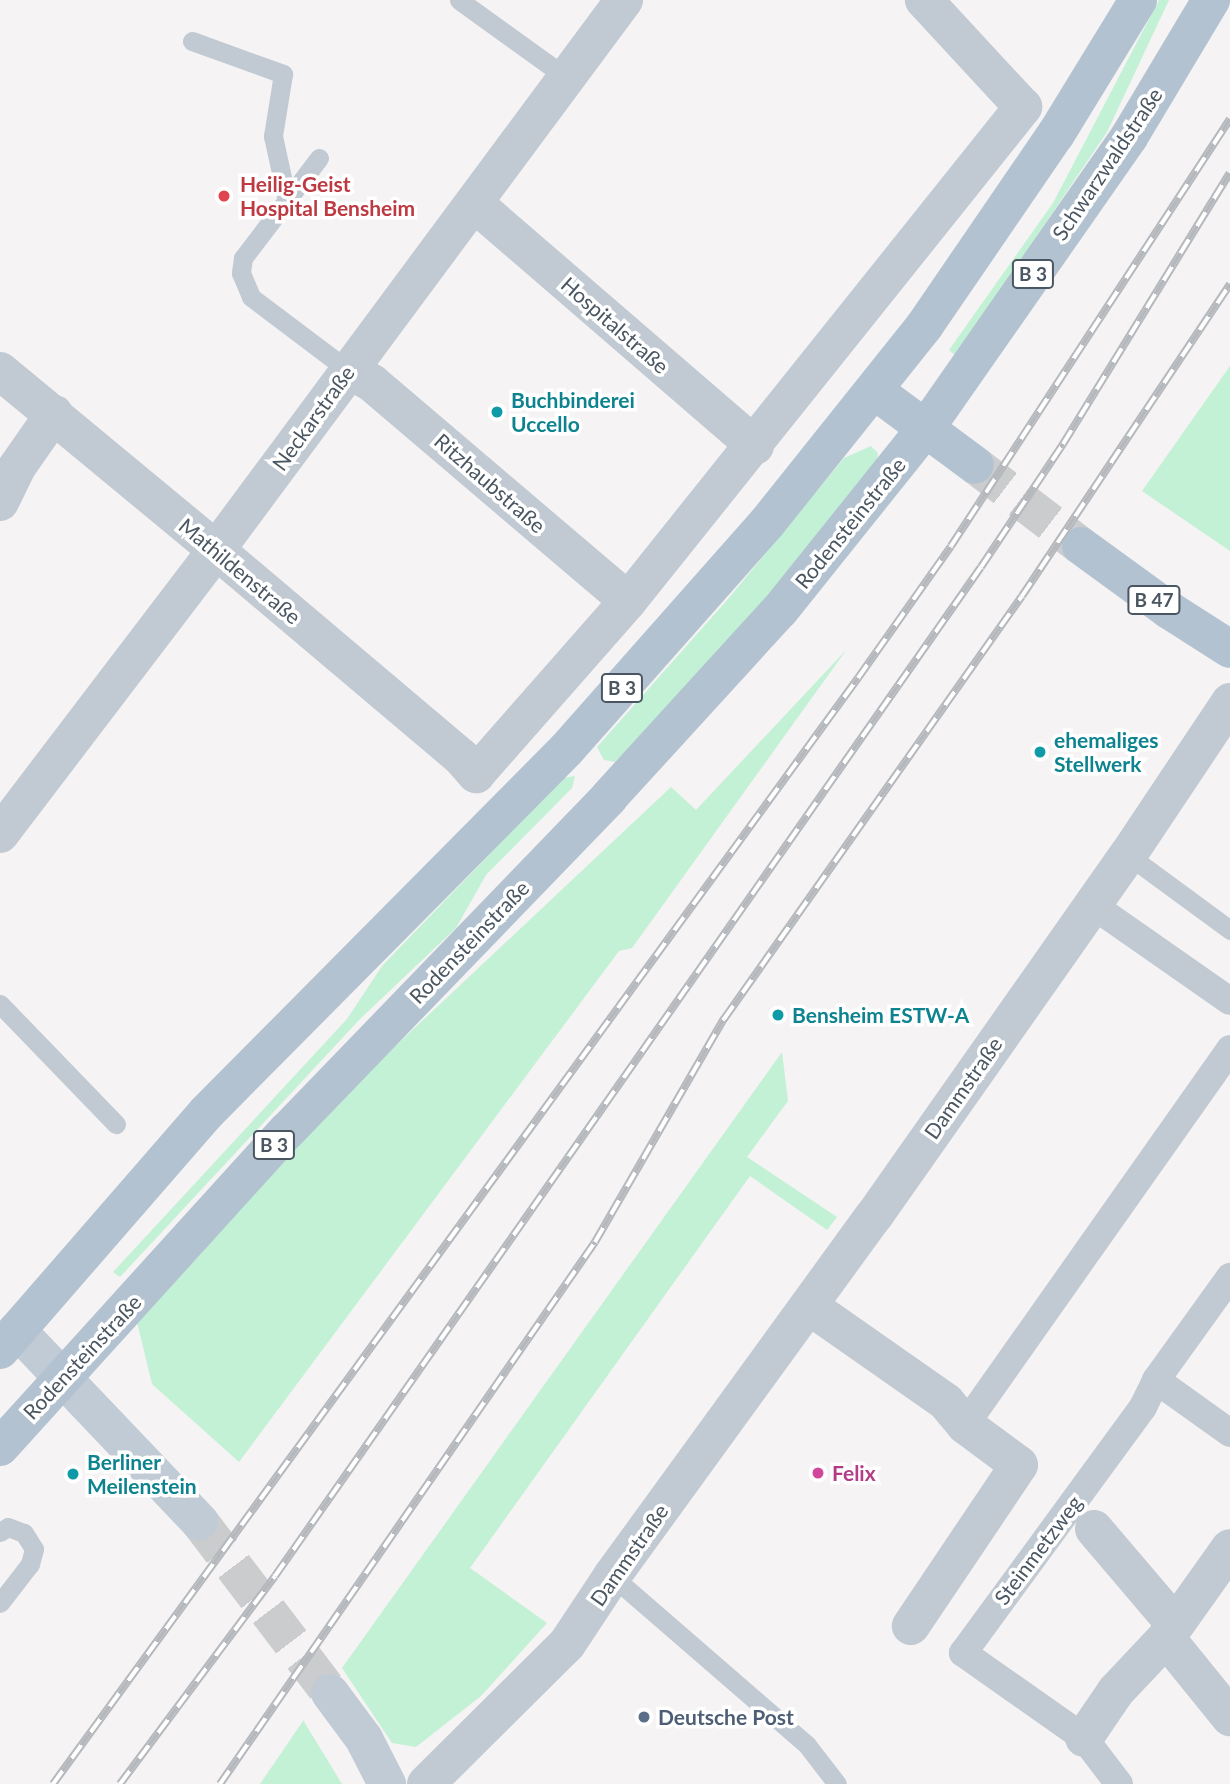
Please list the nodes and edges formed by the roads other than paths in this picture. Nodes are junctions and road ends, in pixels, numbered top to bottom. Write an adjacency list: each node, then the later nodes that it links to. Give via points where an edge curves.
1 (459, 0): 7 (lane)
2 (624, 0): 7 (street, Neckarstraße)
3 (924, 0): 16 (street, via 1023,107)
4 (1138, 0): 13 (main road, B 3, via 1056,134)
5 (1212, 0): 15 (main road, Schwarzwaldstraße / B 3, via 1129,137)
6 (192, 41): 9 (lane, via 283,74 273,136)
7 (567, 78): 10 (street, Neckarstraße)
8 (319, 158): 9 (lane)
9 (288, 200): 11 (lane, via 243,258 244,285 251,297)
10 (475, 204): 11 (street, Neckarstraße); 16 (street, Hospitalstraße)
11 (348, 370): 20 (street, Neckarstraße); 21 (street, Ritzhaubstraße, via 372,383)
12 (0, 371): 14 (street, Mathildenstraße)
13 (875, 391): 15 (main road); 24 (main road, B 3, via 767,523)
14 (54, 414): 18 (street, via 17,467); 20 (street, Mathildenstraße)
15 (926, 428): 17 (main road); 25 (main road, Rodensteinstraße / B 3, via 780,610)
16 (755, 446): 21 (street)
17 (975, 465)
18 (0, 502)
19 (1082, 546): 22 (main road, B 47)
20 (216, 550): 21 (street, Mathildenstraße, via 476,774); 26 (street, Neckarstraße)
21 (628, 601)
22 (1230, 649)
23 (1230, 702): 27 (street, Dammstraße)
24 (566, 750): 25 (main road, via 597,773); 36 (main road, B 3, via 206,1113)
25 (609, 797): 37 (main road, Rodensteinstraße / B 3, via 286,1131)
26 (0, 834)
27 (1128, 855): 28 (street, Dammstraße); 29 (lane)
28 (1091, 904): 30 (street); 35 (street, Dammstraße)
29 (1230, 930)
30 (1230, 1001)
31 (0, 1004): 33 (lane)
32 (1230, 1049): 39 (street)
33 (116, 1124)
34 (1230, 1277): 38 (street, Steinmetzweg)
35 (809, 1306): 39 (street, via 946,1402); 46 (street, Dammstraße)
36 (6, 1330): 37 (main road)
37 (61, 1377): 41 (main road, Rodensteinstraße / B 3); 42 (main road)
38 (1156, 1380): 40 (street); 52 (street, Steinmetzweg, via 1143,1408 962,1653)
39 (965, 1425): 48 (street, via 1019,1465)
40 (1230, 1433)
41 (0, 1447)
42 (200, 1521)
43 (1094, 1529): 49 (street)
44 (0, 1532): 47 (lane, via 8,1527 24,1533 34,1549 30,1564)
45 (1230, 1548): 49 (street)
46 (612, 1576): 54 (street, Dammstraße, via 567,1644); 55 (lane, via 807,1745)
47 (0, 1603)
48 (911, 1626)
49 (1170, 1630): 51 (street); 52 (street, via 1115,1691)
50 (330, 1693): 53 (main road, via 364,1739)
51 (1230, 1717)
52 (1084, 1738): 56 (street, Steinmetzweg)
53 (387, 1784)
54 (426, 1784)
55 (837, 1784)
56 (1119, 1784)

